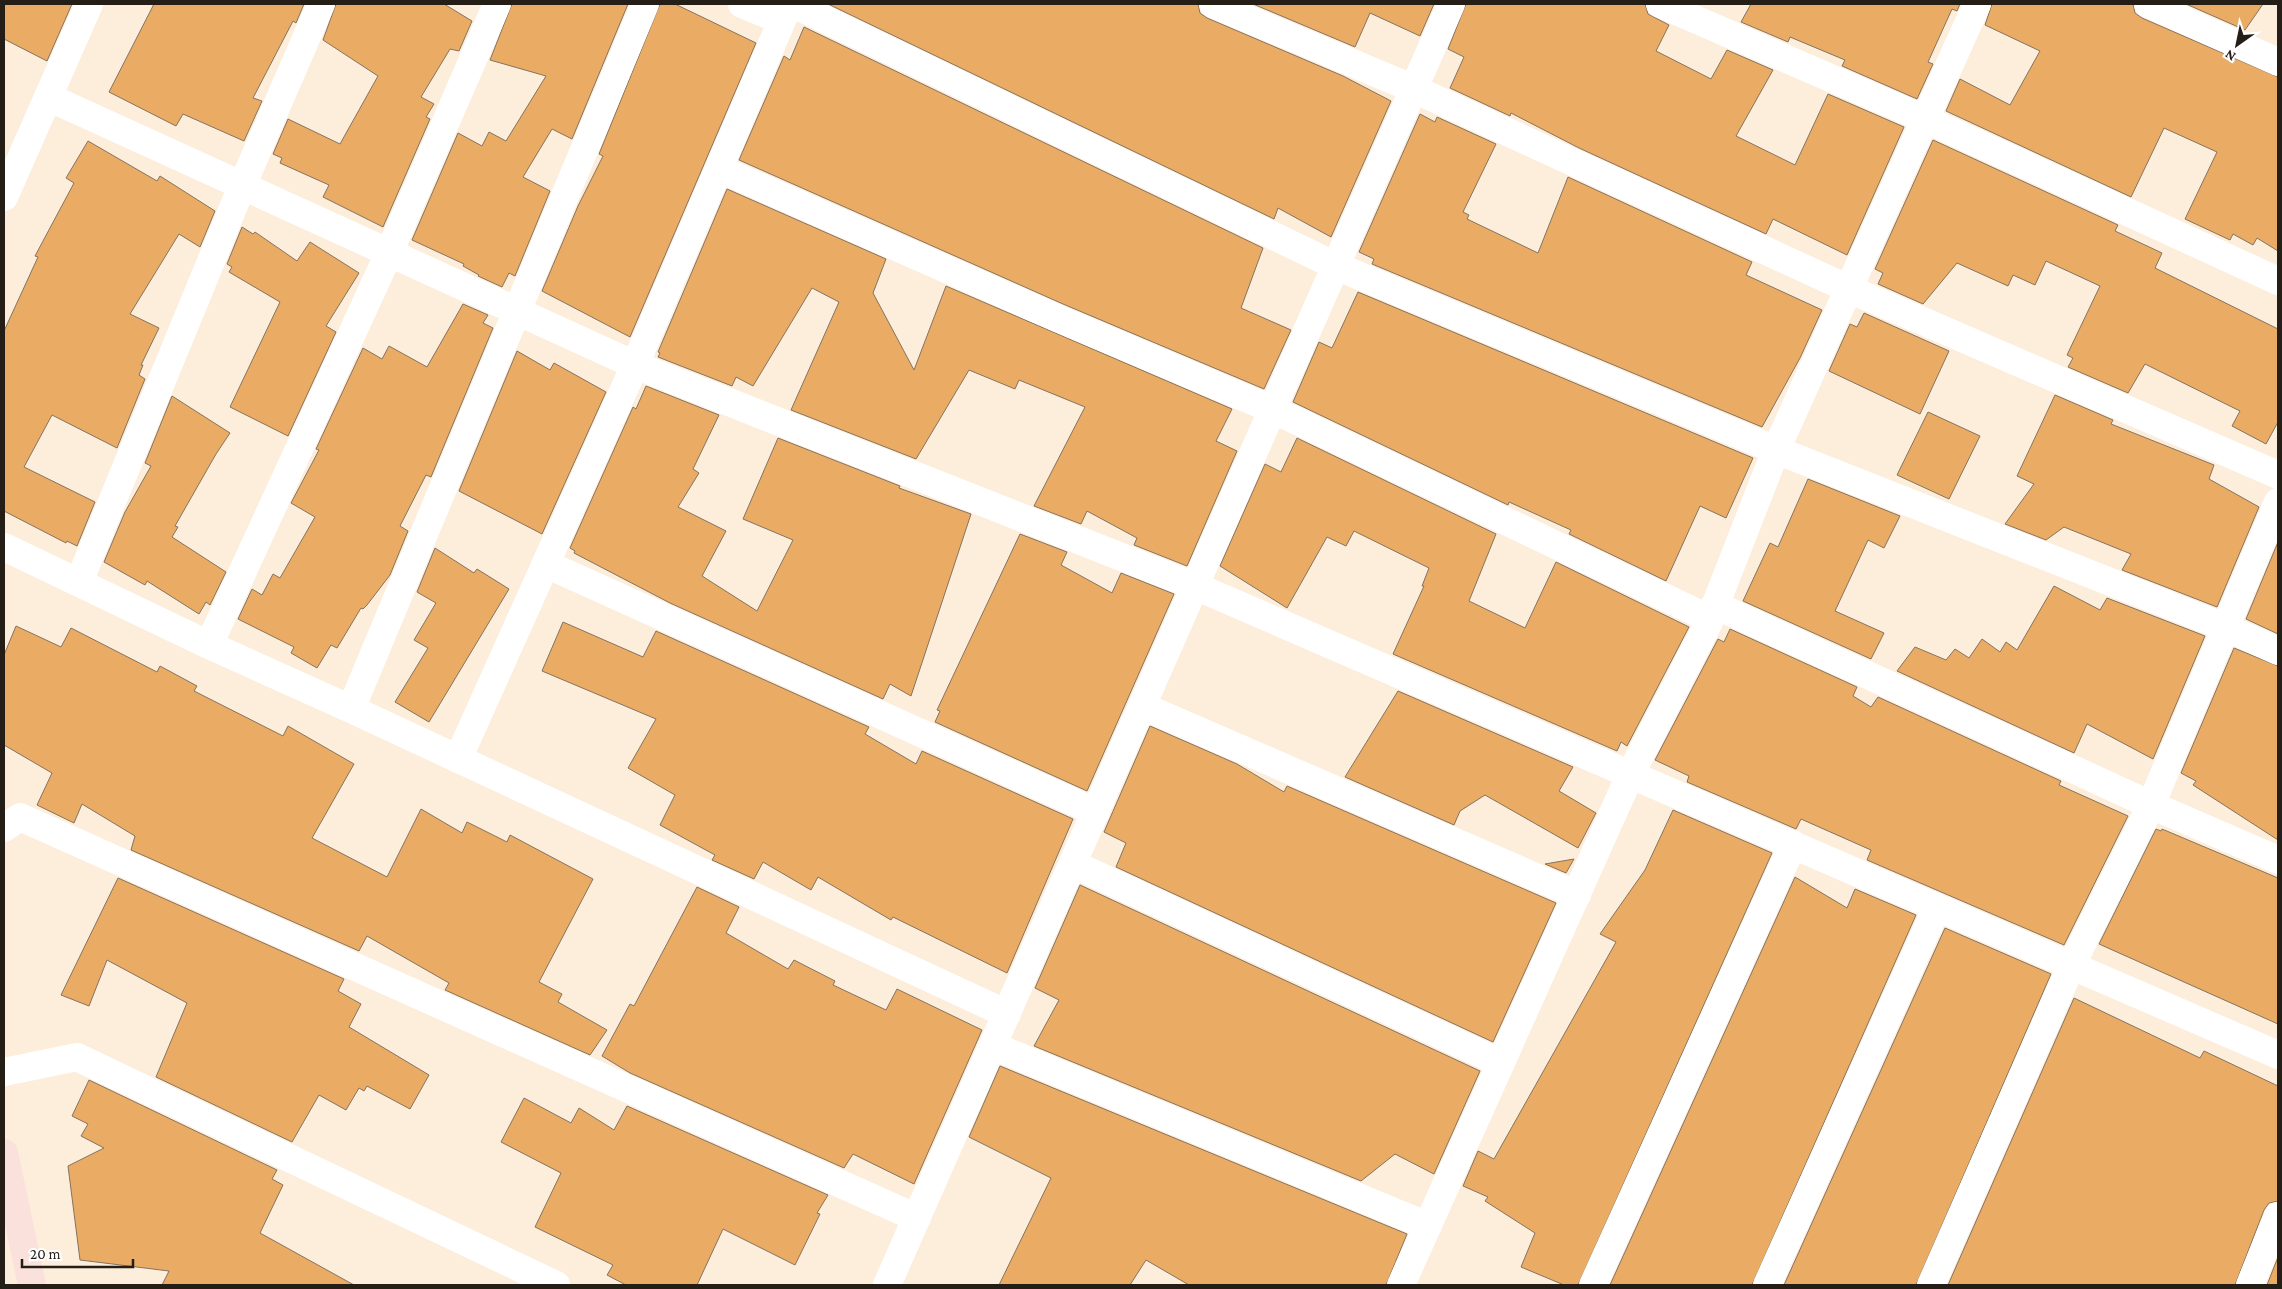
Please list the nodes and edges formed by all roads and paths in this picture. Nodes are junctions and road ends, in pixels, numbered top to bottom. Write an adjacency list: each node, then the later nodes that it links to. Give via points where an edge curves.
1 (89, 4): 14 (street)
2 (321, 4): 17 (street)
3 (497, 4): 19 (street)
4 (645, 4): 23 (street)
5 (742, 4): 11 (street)
6 (1213, 4): 13 (street)
7 (1451, 4): 13 (street)
8 (1660, 4): 15 (street)
9 (1977, 4): 15 (street)
10 (2148, 4): 12 (street)
11 (788, 9): 16 (street); 20 (street)
12 (2278, 62)
13 (1414, 89): 20 (street); 22 (street)
14 (48, 97): 17 (street); 18 (street)
15 (1925, 119): 21 (street); 22 (street)
16 (720, 169): 24 (street); 25 (street)
17 (242, 186): 19 (street); 31 (street)
18 (4, 197)
19 (389, 253): 23 (street); 35 (street)
20 (1336, 266): 25 (street); 26 (street)
21 (2278, 281)
22 (1849, 288): 26 (street); 27 (street)
23 (518, 311): 24 (street); 38 (street)
24 (635, 366): 30 (street); 32 (street)
25 (1274, 410): 32 (street); 33 (street)
26 (1776, 450): 33 (street); 34 (street)
27 (2278, 475)
28 (2278, 502): 34 (street)
29 (4, 547): 31 (street)
30 (546, 564): 39 (street); 42 (street)
31 (79, 582): 35 (street)
32 (1195, 586): 37 (street); 40 (street)
33 (1712, 612): 40 (street); 41 (street)
34 (2227, 628): 36 (street); 41 (street)
35 (209, 645): 38 (street)
36 (2278, 651)
37 (1142, 706): 42 (street); 47 (street)
38 (352, 709): 39 (street)
39 (458, 759): 50 (street)
40 (1631, 773): 44 (street); 47 (street)
41 (2151, 805): 45 (street); 49 (street)
42 (1096, 812): 46 (street)
43 (4, 828): 57 (street, via 20,817)
44 (1793, 844): 48 (street); 63 (street)
45 (2278, 860)
46 (1073, 864): 50 (street); 53 (street)
47 (1576, 895): 53 (street)
48 (1937, 907): 49 (street); 64 (street)
49 (2071, 966): 52 (street); 65 (street)
50 (1007, 1014): 51 (street)
51 (993, 1046): 57 (street); 58 (street)
52 (2278, 1055)
53 (1501, 1063): 58 (street)
54 (4, 1072): 60 (street, via 77,1057)
55 (4, 1153): 59 (street)
56 (2278, 1216): 66 (street)
57 (917, 1218): 61 (street)
58 (1428, 1226): 62 (street)
59 (32, 1285)
60 (556, 1285)
61 (888, 1285)
62 (1401, 1285)
63 (1593, 1285)
64 (1767, 1285)
65 (1931, 1285)
66 (2250, 1285)

